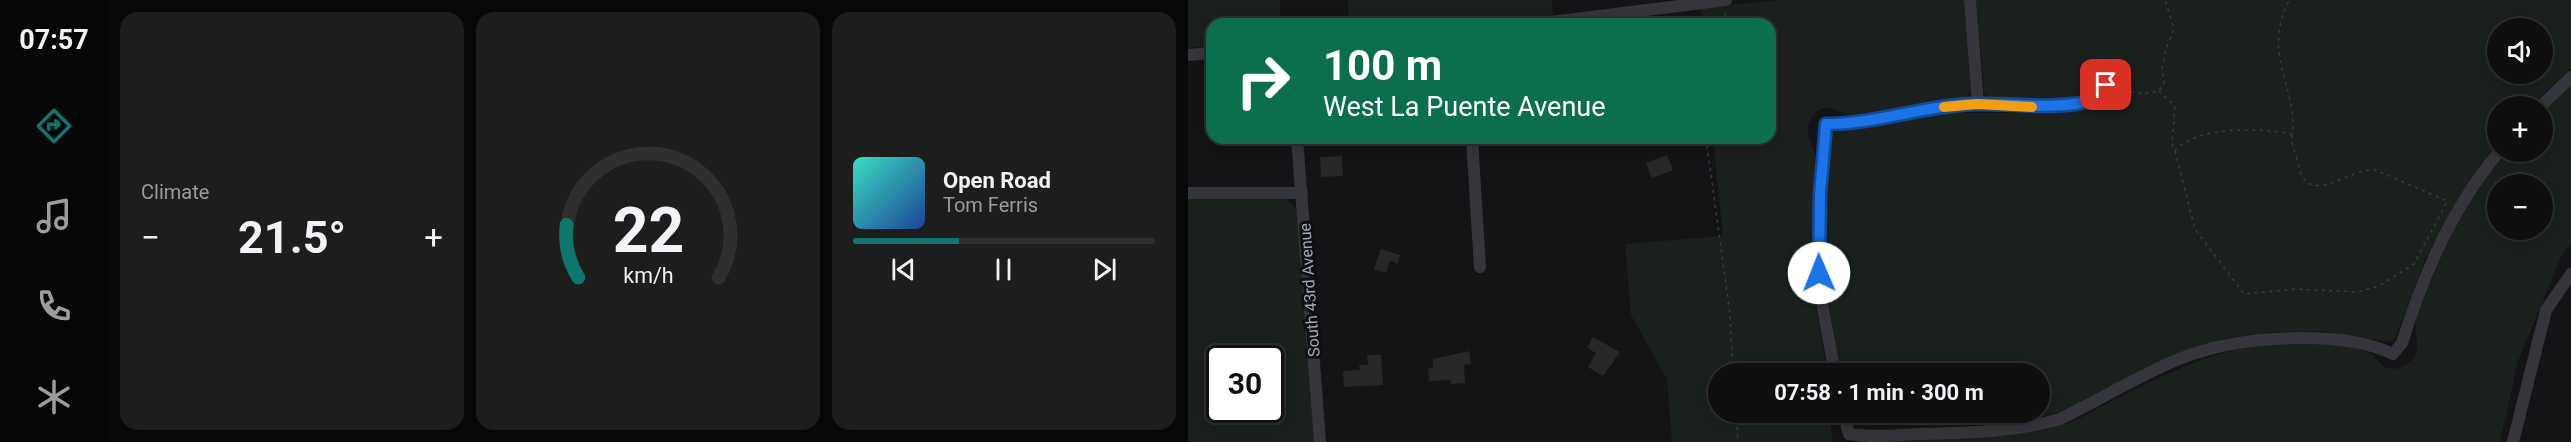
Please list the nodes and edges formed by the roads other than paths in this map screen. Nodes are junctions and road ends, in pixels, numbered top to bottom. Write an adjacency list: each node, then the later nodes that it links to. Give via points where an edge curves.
1 (1724, 0): 3 (street)
2 (1970, 0): 9 (street)
3 (1582, 18)
4 (1206, 54): 5 (street)
5 (1188, 55)
6 (2571, 77): 8 (street)
7 (2106, 85): 9 (street, via 2096,98 2082,103 2039,107)
8 (2551, 96)
9 (1977, 104): 17 (street, via 1851,124 1826,124 1820,194 1820,292)
10 (1298, 144): 14 (street, South 43rd Avenue)
11 (1472, 144): 15 (street)
12 (2491, 162): 19 (street, via 2435,253 2403,339 2393,354 2378,346 2320,338 2272,338 2230,344 2178,360 2060,419 2008,429)
13 (1188, 193): 14 (street)
14 (1302, 193): 20 (street, South 43rd Avenue)
15 (1480, 267)
16 (2571, 274): 21 (street, via 2546,310)
17 (1833, 363)
18 (1845, 423): 19 (street)
19 (1847, 438)
20 (1320, 442)
21 (2513, 442)

